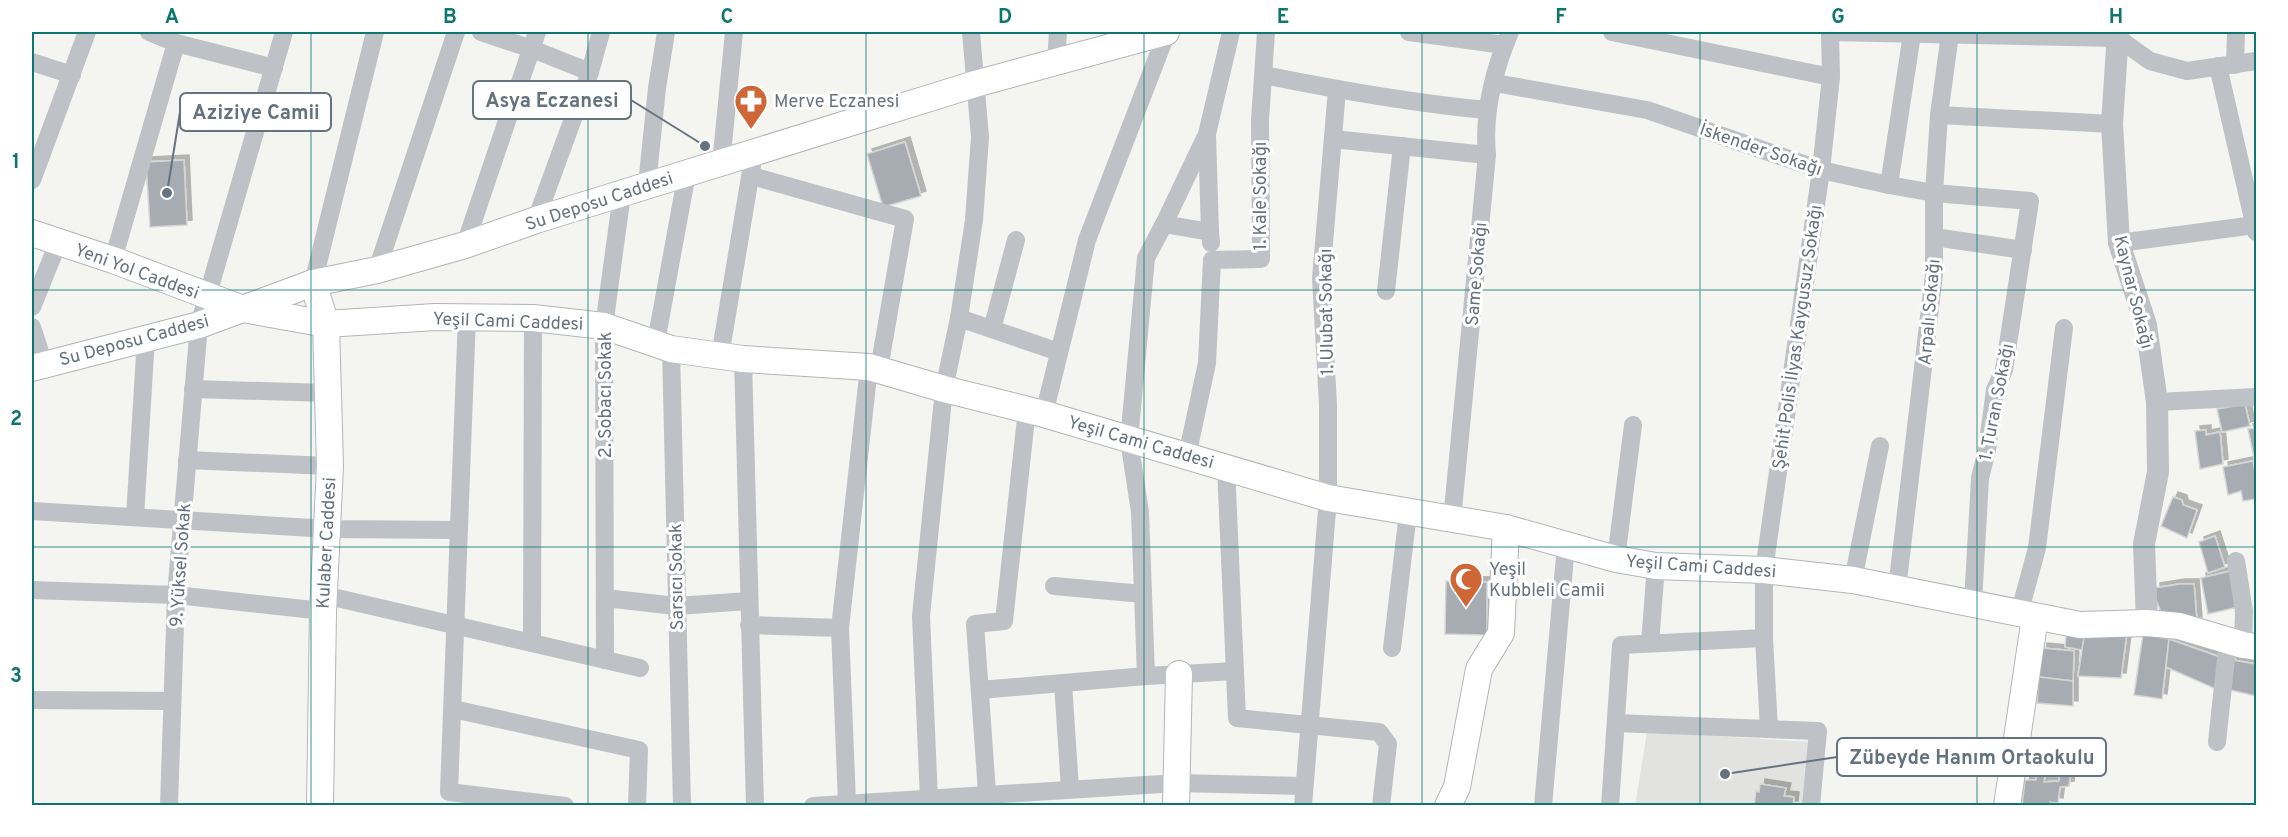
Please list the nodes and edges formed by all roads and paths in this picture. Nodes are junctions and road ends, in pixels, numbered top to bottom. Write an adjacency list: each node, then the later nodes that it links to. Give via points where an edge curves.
1 (87, 32): 34 (street)
2 (149, 32): 27 (street)
3 (284, 32): 32 (street, 9. Yüksel Sokak)
4 (375, 32): 71 (street)
5 (456, 32): 70 (street)
6 (481, 32): 26 (street)
7 (601, 32): 33 (street)
8 (666, 32): 52 (street)
9 (734, 32): 47 (street)
10 (970, 32): 38 (street)
11 (1058, 32): 30 (street)
12 (1167, 32): 22 (main road, Su Deposu Caddesi); 87 (street, via 1088,240)
13 (1231, 32): 43 (street)
14 (1266, 32): 35 (street, 1. Kale Sokağı)
15 (1409, 32): 25 (street)
16 (1612, 32): 23 (street)
17 (1830, 32): 20 (street); 36 (street, Şehit Polis İlyas Kaygusuz Sokağı)
18 (2236, 32): 31 (street)
19 (1975, 33): 21 (street); 24 (street)
20 (1912, 34): 21 (street); 53 (street)
21 (1950, 34): 41 (street, Arpalı Sokağı)
22 (1138, 35): 30 (main road, Su Deposu Caddesi)
23 (1642, 35): 36 (street)
24 (2118, 35): 31 (street, via 2150,61 2187,71); 42 (street, Kaynar Sokağı)
25 (1507, 38): 37 (street, Same Sokağı)
26 (535, 40): 33 (street); 66 (street)
27 (176, 43): 32 (street); 68 (street)
28 (2256, 61): 31 (street)
29 (32, 62): 34 (street)
30 (1056, 62): 38 (main road, Su Deposu Caddesi)
31 (2227, 66): 59 (street)
32 (274, 68): 73 (street, 9. Yüksel Sokak)
33 (590, 72): 57 (street)
34 (72, 75): 51 (street)
35 (1264, 75): 39 (street); 69 (street, 1. Kale Sokağı, via 1260,120 1261,259)
36 (1831, 77): 49 (street, Şehit Polis İlyas Kaygusuz Sokağı)
37 (1494, 83): 40 (street, Same Sokağı); 49 (street, İskender Sokağı, via 1647,110)
38 (975, 84): 48 (main road, Su Deposu Caddesi); 78 (street, via 980,136 974,220)
39 (1337, 90): 40 (street); 44 (street, 1. Ulubat Sokağı)
40 (1486, 110): 46 (street, Same Sokağı)
41 (1939, 115): 42 (street); 54 (street, Arpalı Sokağı)
42 (2112, 124): 65 (street, Kaynar Sokağı)
43 (1208, 134): 58 (street); 60 (street)
44 (1333, 139): 45 (street); 104 (street, 1. Ulubat Sokağı, via 1321,278)
45 (1402, 146): 46 (street); 72 (street)
46 (1487, 155): 109 (street, Same Sokağı)
47 (721, 164): 48 (main road, Su Deposu Caddesi); 50 (main road, Su Deposu Caddesi)
48 (752, 165): 88 (street); 90 (street, via 905,219)
49 (1821, 170): 53 (street, İskender Sokağı); 117 (street, Şehit Polis İlyas Kaygusuz Sokağı)
50 (687, 173): 52 (main road, Su Deposu Caddesi); 86 (street, Sarsıcı Sokak)
51 (32, 180)
52 (648, 185): 55 (main road, Su Deposu Caddesi)
53 (1889, 185): 54 (street, İskender Sokağı)
54 (1934, 193): 56 (street, İskender Sokağı); 62 (street, Arpalı Sokağı)
55 (622, 194): 57 (main road, Su Deposu Caddesi); 81 (street, 2. Sobacı Sokak)
56 (2030, 201): 67 (street, 1. Turan Sokağı)
57 (536, 220): 66 (main road, Su Deposu Caddesi)
58 (1164, 224): 60 (street); 98 (street, via 1146,258)
59 (2256, 228): 65 (street)
60 (1210, 232): 69 (street)
61 (32, 233): 64 (main road, Yeni Yol Caddesi)
62 (1934, 237): 67 (street); 120 (street, Arpalı Sokağı, via 1933,286)
63 (1016, 240): 84 (street)
64 (58, 243): 68 (main road, Yeni Yol Caddesi); 74 (street)
65 (2119, 243): 95 (street, Kaynar Sokağı, via 2146,325)
66 (465, 245): 70 (main road, Su Deposu Caddesi)
67 (2023, 250): 127 (street, 1. Turan Sokağı, via 2004,370 1995,390 1980,478)
68 (113, 260): 73 (main road, Yeni Yol Caddesi)
69 (1212, 260): 100 (street, via 1207,363)
70 (377, 270): 71 (main road, Su Deposu Caddesi)
71 (313, 283): 75 (main road, Su Deposu Caddesi); 79 (main road, Kulaber Caddesi)
72 (1386, 291)
73 (206, 296): 75 (main road, Yeni Yol Caddesi); 80 (street, 9. Yüksel Sokak)
74 (32, 307)
75 (243, 309): 79 (main road, Yeşil Cami Caddesi); 80 (main road, Su Deposu Caddesi)
76 (467, 316): 77 (main road, Yeşil Cami Caddesi); 79 (main road, Yeşil Cami Caddesi); 112 (street)
77 (533, 318): 81 (main road, Yeşil Cami Caddesi); 135 (street)
78 (959, 318): 84 (street); 92 (street)
79 (326, 324): 93 (main road, Kulaber Caddesi)
80 (199, 325): 85 (main road, Su Deposu Caddesi); 91 (street, 9. Yüksel Sokak)
81 (604, 326): 86 (main road, Yeşil Cami Caddesi); 124 (street, 2. Sobacı Sokak)
82 (32, 327): 89 (street)
83 (2064, 328): 129 (street)
84 (992, 329): 87 (street)
85 (146, 338): 89 (main road, Su Deposu Caddesi); 107 (street)
86 (663, 346): 88 (main road, Yeşil Cami Caddesi); 128 (street, Sarsıcı Sokak)
87 (1059, 352): 96 (street)
88 (731, 357): 90 (main road, Yeşil Cami Caddesi); 125 (street)
89 (38, 366)
90 (874, 368): 92 (main road, Yeşil Cami Caddesi); 133 (street)
91 (193, 389): 93 (street); 101 (street, 9. Yüksel Sokak)
92 (944, 389): 96 (main road, Yeşil Cami Caddesi); 156 (street, via 921,616)
93 (327, 393): 102 (main road, Kulaber Caddesi)
94 (2256, 397): 95 (street)
95 (2157, 402): 130 (street, Kaynar Sokağı, via 2158,472 2144,544)
96 (1036, 411): 98 (main road, Yeşil Cami Caddesi); 145 (street, via 1004,621 975,624)
97 (1634, 424): 114 (street)
98 (1129, 440): 100 (main road, Yeşil Cami Caddesi); 122 (street, via 1140,512)
99 (1880, 446): 118 (street)
100 (1187, 456): 103 (main road, Yeşil Cami Caddesi)
101 (187, 460): 102 (street); 108 (street, 9. Yüksel Sokak)
102 (330, 466): 111 (main road, Kulaber Caddesi)
103 (1226, 467): 104 (main road, Yeşil Cami Caddesi); 141 (street)
104 (1328, 498): 106 (main road, Yeşil Cami Caddesi); 150 (street, 1. Ulubat Sokağı)
105 (32, 512): 107 (street)
106 (1408, 513): 109 (main road, Yeşil Cami Caddesi); 138 (street)
107 (135, 517): 108 (street)
108 (182, 519): 111 (street); 123 (street, 9. Yüksel Sokak)
109 (1452, 520): 110 (main road, Yeşil Cami Caddesi)
110 (1506, 528): 113 (main road, Yeşil Cami Caddesi); 168 (main road, via 1501,633 1479,669 1457,787)
111 (327, 529): 112 (street); 126 (main road, Kulaber Caddesi)
112 (459, 530): 131 (street)
113 (1566, 545): 114 (main road, Yeşil Cami Caddesi); 169 (street)
114 (1616, 560): 116 (main road, Yeşil Cami Caddesi)
115 (2236, 561): 137 (street, via 2244,611)
116 (1656, 566): 117 (main road, Yeşil Cami Caddesi); 136 (street)
117 (1764, 570): 118 (main road, Yeşil Cami Caddesi); 134 (street, Şehit Polis İlyas Kaygusuz Sokağı)
118 (1852, 580): 120 (main road, Yeşil Cami Caddesi)
119 (1054, 586): 122 (street)
120 (1897, 589): 127 (main road, Yeşil Cami Caddesi)
121 (32, 590): 123 (street)
122 (1143, 594): 143 (street)
123 (176, 595): 126 (street); 147 (street, 9. Yüksel Sokak)
124 (605, 598): 128 (street); 139 (street, 2. Sobacı Sokak)
125 (749, 601): 128 (street); 132 (street)
126 (323, 603): 131 (street); 161 (main road, Kulaber Caddesi)
127 (1973, 603): 129 (main road, Yeşil Cami Caddesi)
128 (676, 606): 163 (street, Sarsıcı Sokak)
129 (2027, 616): 130 (main road, Yeşil Cami Caddesi, via 2080,625); 172 (main road)
130 (2147, 623): 137 (main road, Yeşil Cami Caddesi, via 2179,626)
131 (457, 625): 135 (street); 148 (street)
132 (749, 625): 133 (street); 164 (street)
133 (840, 628): 158 (street)
134 (1764, 638): 136 (street); 151 (street, Şehit Polis İlyas Kaygusuz Sokağı)
135 (532, 643): 139 (street)
136 (1650, 643): 149 (street, via 1621,645)
137 (2242, 644): 152 (street)
138 (1392, 648)
139 (605, 660): 140 (street)
140 (640, 668)
141 (1235, 671): 142 (street); 150 (street, via 1237,718)
142 (1179, 674): 143 (street); 155 (main road)
143 (1146, 676): 144 (street)
144 (1063, 683): 145 (street); 154 (street)
145 (980, 690): 157 (street)
146 (32, 700): 147 (street)
147 (172, 701): 160 (street, 9. Yüksel Sokak)
148 (453, 709): 159 (street, via 449,792); 162 (street, via 639,750)
149 (1616, 723): 151 (street); 170 (street)
150 (1310, 725): 153 (street, 1. Ulubat Sokağı); 167 (street, via 1379,732 1388,744)
151 (1769, 729): 171 (street, via 1818,731)
152 (2217, 742)
153 (1304, 786): 155 (street); 166 (street, 1. Ulubat Sokağı)
154 (1070, 789): 155 (street); 157 (street)
155 (1177, 794)
156 (929, 799): 157 (street); 158 (street)
157 (988, 800)
158 (847, 803): 165 (street)
159 (557, 805)
160 (169, 806)
161 (320, 806)
162 (637, 806)
163 (682, 806)
164 (755, 806)
165 (813, 806)
166 (1303, 806)
167 (1381, 806)
168 (1448, 806)
169 (1543, 806)
170 (1610, 806)
171 (1811, 806)
172 (2007, 806)

